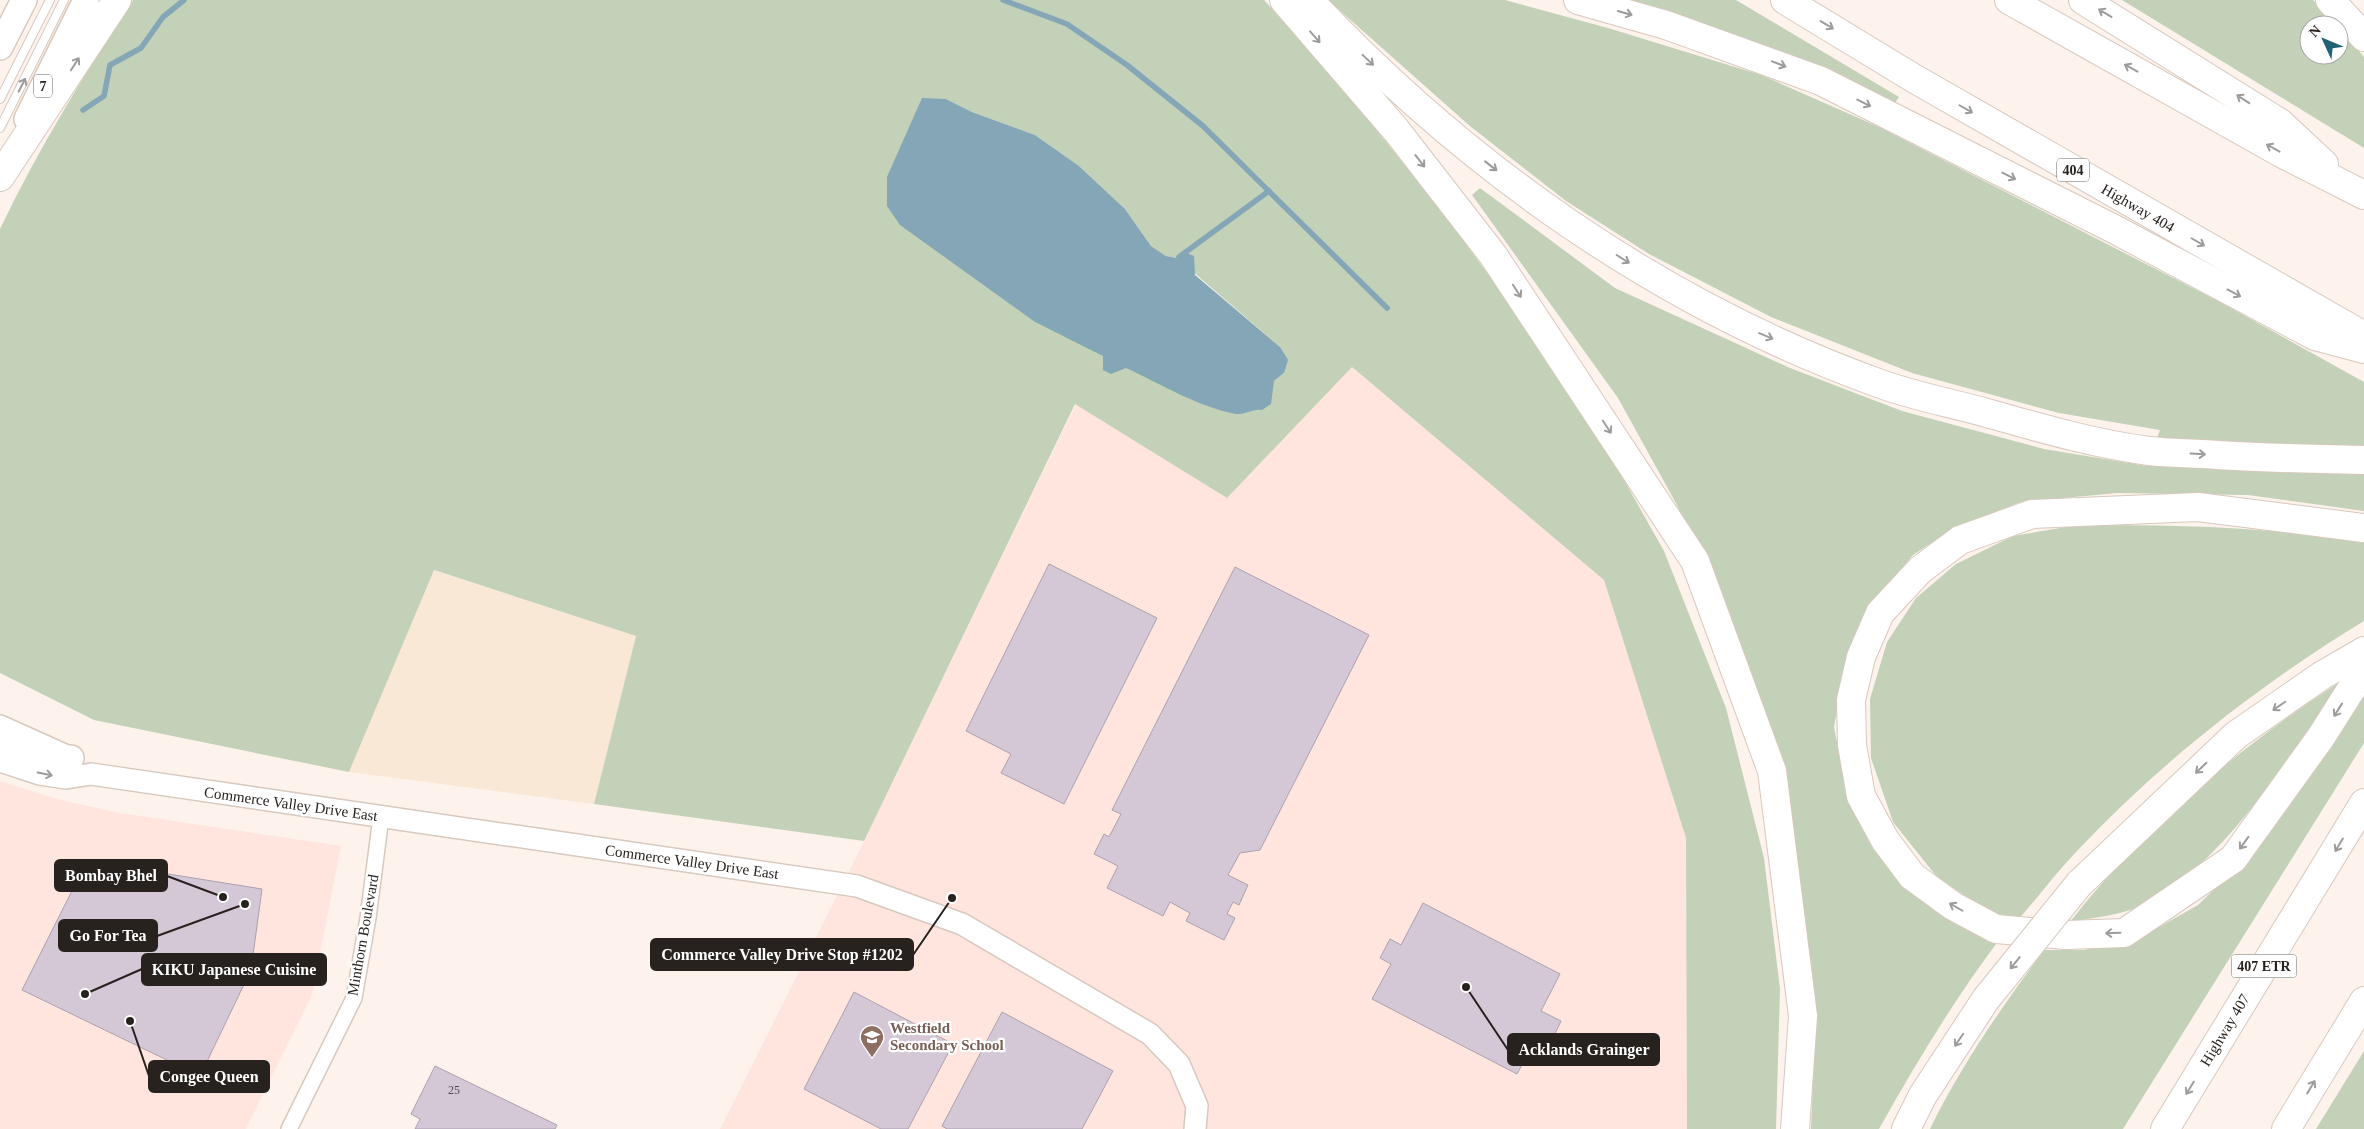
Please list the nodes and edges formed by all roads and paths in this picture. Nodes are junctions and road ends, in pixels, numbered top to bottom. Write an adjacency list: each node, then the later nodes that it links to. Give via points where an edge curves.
1 (24, 0): 14 (main road)
2 (50, 0): 15 (lane)
3 (64, 0): 16 (lane, one-way to 3)
4 (86, 0): 17 (main road, 7)
5 (117, 0): 18 (highway, one-way to 5)
6 (1284, 0): 36 (highway, one-way to 36, via 1396,130 1493,254 1694,561 1772,771 1803,1016)
7 (1309, 0): 22 (highway, one-way to 22, via 1434,121 1552,213 1644,272 1742,325 1879,384 2059,433 2149,451)
8 (1578, 0): 21 (highway, one-way to 21, via 1666,25 1821,80 2114,229 2315,336)
9 (1785, 0): 20 (highway, Highway 404 / 404, one-way to 20, via 1915,79)
10 (2009, 0): 19 (highway, one-way to 10, via 2283,154)
11 (2084, 0): 19 (highway, one-way to 11, via 2280,123)
12 (2330, 0): 13 (highway)
13 (2364, 37)
14 (0, 47)
15 (0, 99)
16 (0, 128)
17 (0, 173)
18 (0, 177)
19 (2356, 190)
20 (2364, 336)
21 (2364, 348)
22 (2364, 460)
23 (2364, 528): 25 (highway, one-way to 23, via 2321,737 2233,859 2124,933 2066,935 1996,929 1953,906 1912,876 1884,840 1861,796 1852,745 1851,700 1861,657 1880,613 1920,570 1960,540 2032,514 2198,507)
24 (2364, 652): 37 (highway, one-way to 37, bridge, via 2321,676 2236,735 2079,884 1986,999 1923,1094)
25 (2364, 669)
26 (0, 726): 28 (street)
27 (0, 745): 28 (main road, via 50,761)
28 (71, 758): 30 (street)
29 (0, 761): 30 (street, Commerce Valley Drive East, one-way to 30, via 40,774 66,778)
30 (91, 774): 32 (street, Commerce Valley Drive East)
31 (2364, 803): 38 (highway, Highway 407 / 407 ETR, one-way to 38)
32 (381, 817): 34 (street, Minthorn Boulevard, via 354,998); 35 (street, Commerce Valley Drive East, via 858,886 962,924 1150,1034 1179,1064 1197,1106)
33 (2364, 1001): 39 (highway, one-way to 33)
34 (289, 1129)
35 (1195, 1129)
36 (1795, 1129)
37 (1906, 1129)
38 (2165, 1129)
39 (2286, 1129)

